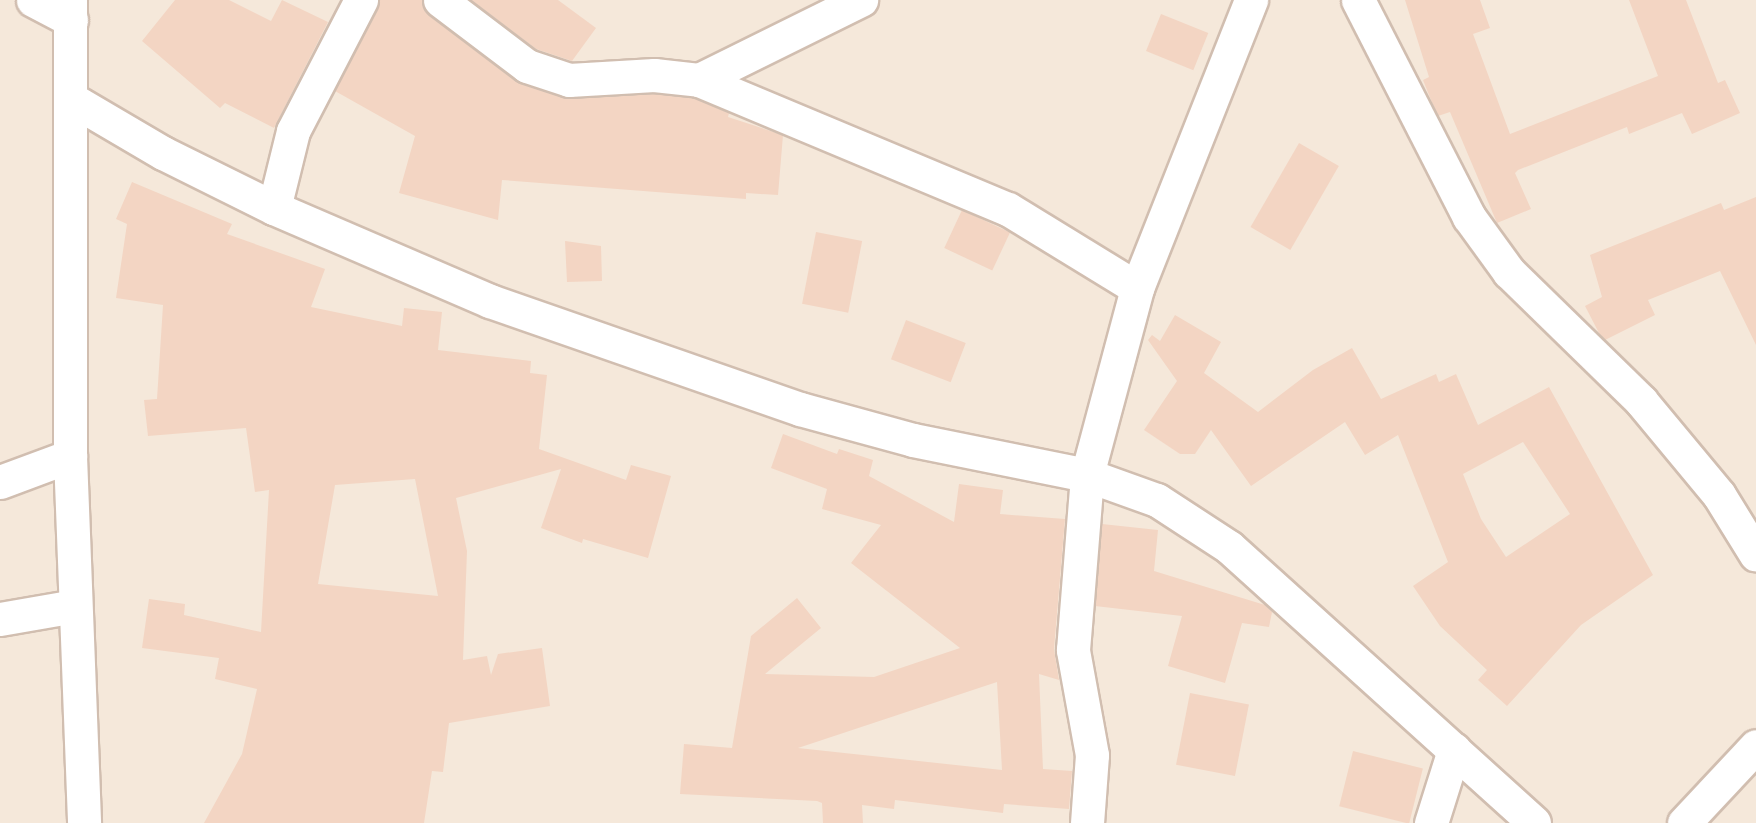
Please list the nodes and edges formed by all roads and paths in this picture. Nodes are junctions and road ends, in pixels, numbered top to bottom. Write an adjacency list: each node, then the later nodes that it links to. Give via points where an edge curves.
1 (33, 0): 7 (street)
2 (361, 0): 10 (street, via 293,131)
3 (440, 0): 8 (street, via 527,66 569,80 654,75)
4 (861, 0): 8 (street)
5 (1251, 0): 11 (street)
6 (1358, 0): 15 (street, via 1476,226 1509,272 1641,401 1719,495)
7 (70, 10): 9 (street)
8 (699, 80): 11 (street, via 1008,209)
9 (71, 99): 10 (street, via 163,153); 12 (street)
10 (274, 208): 13 (street, via 490,301 681,370 913,440)
11 (1137, 288): 13 (street)
12 (70, 456): 14 (street); 16 (street)
13 (1087, 475): 19 (street, via 1157,500 1229,547); 21 (street, via 1073,650 1092,755)
14 (0, 482)
15 (1756, 555)
16 (75, 606): 17 (street); 20 (street)
17 (0, 619)
18 (1756, 746): 24 (street)
19 (1454, 750): 22 (street); 23 (street)
20 (84, 823)
21 (1087, 823)
22 (1431, 823)
23 (1534, 823)
24 (1684, 823)

